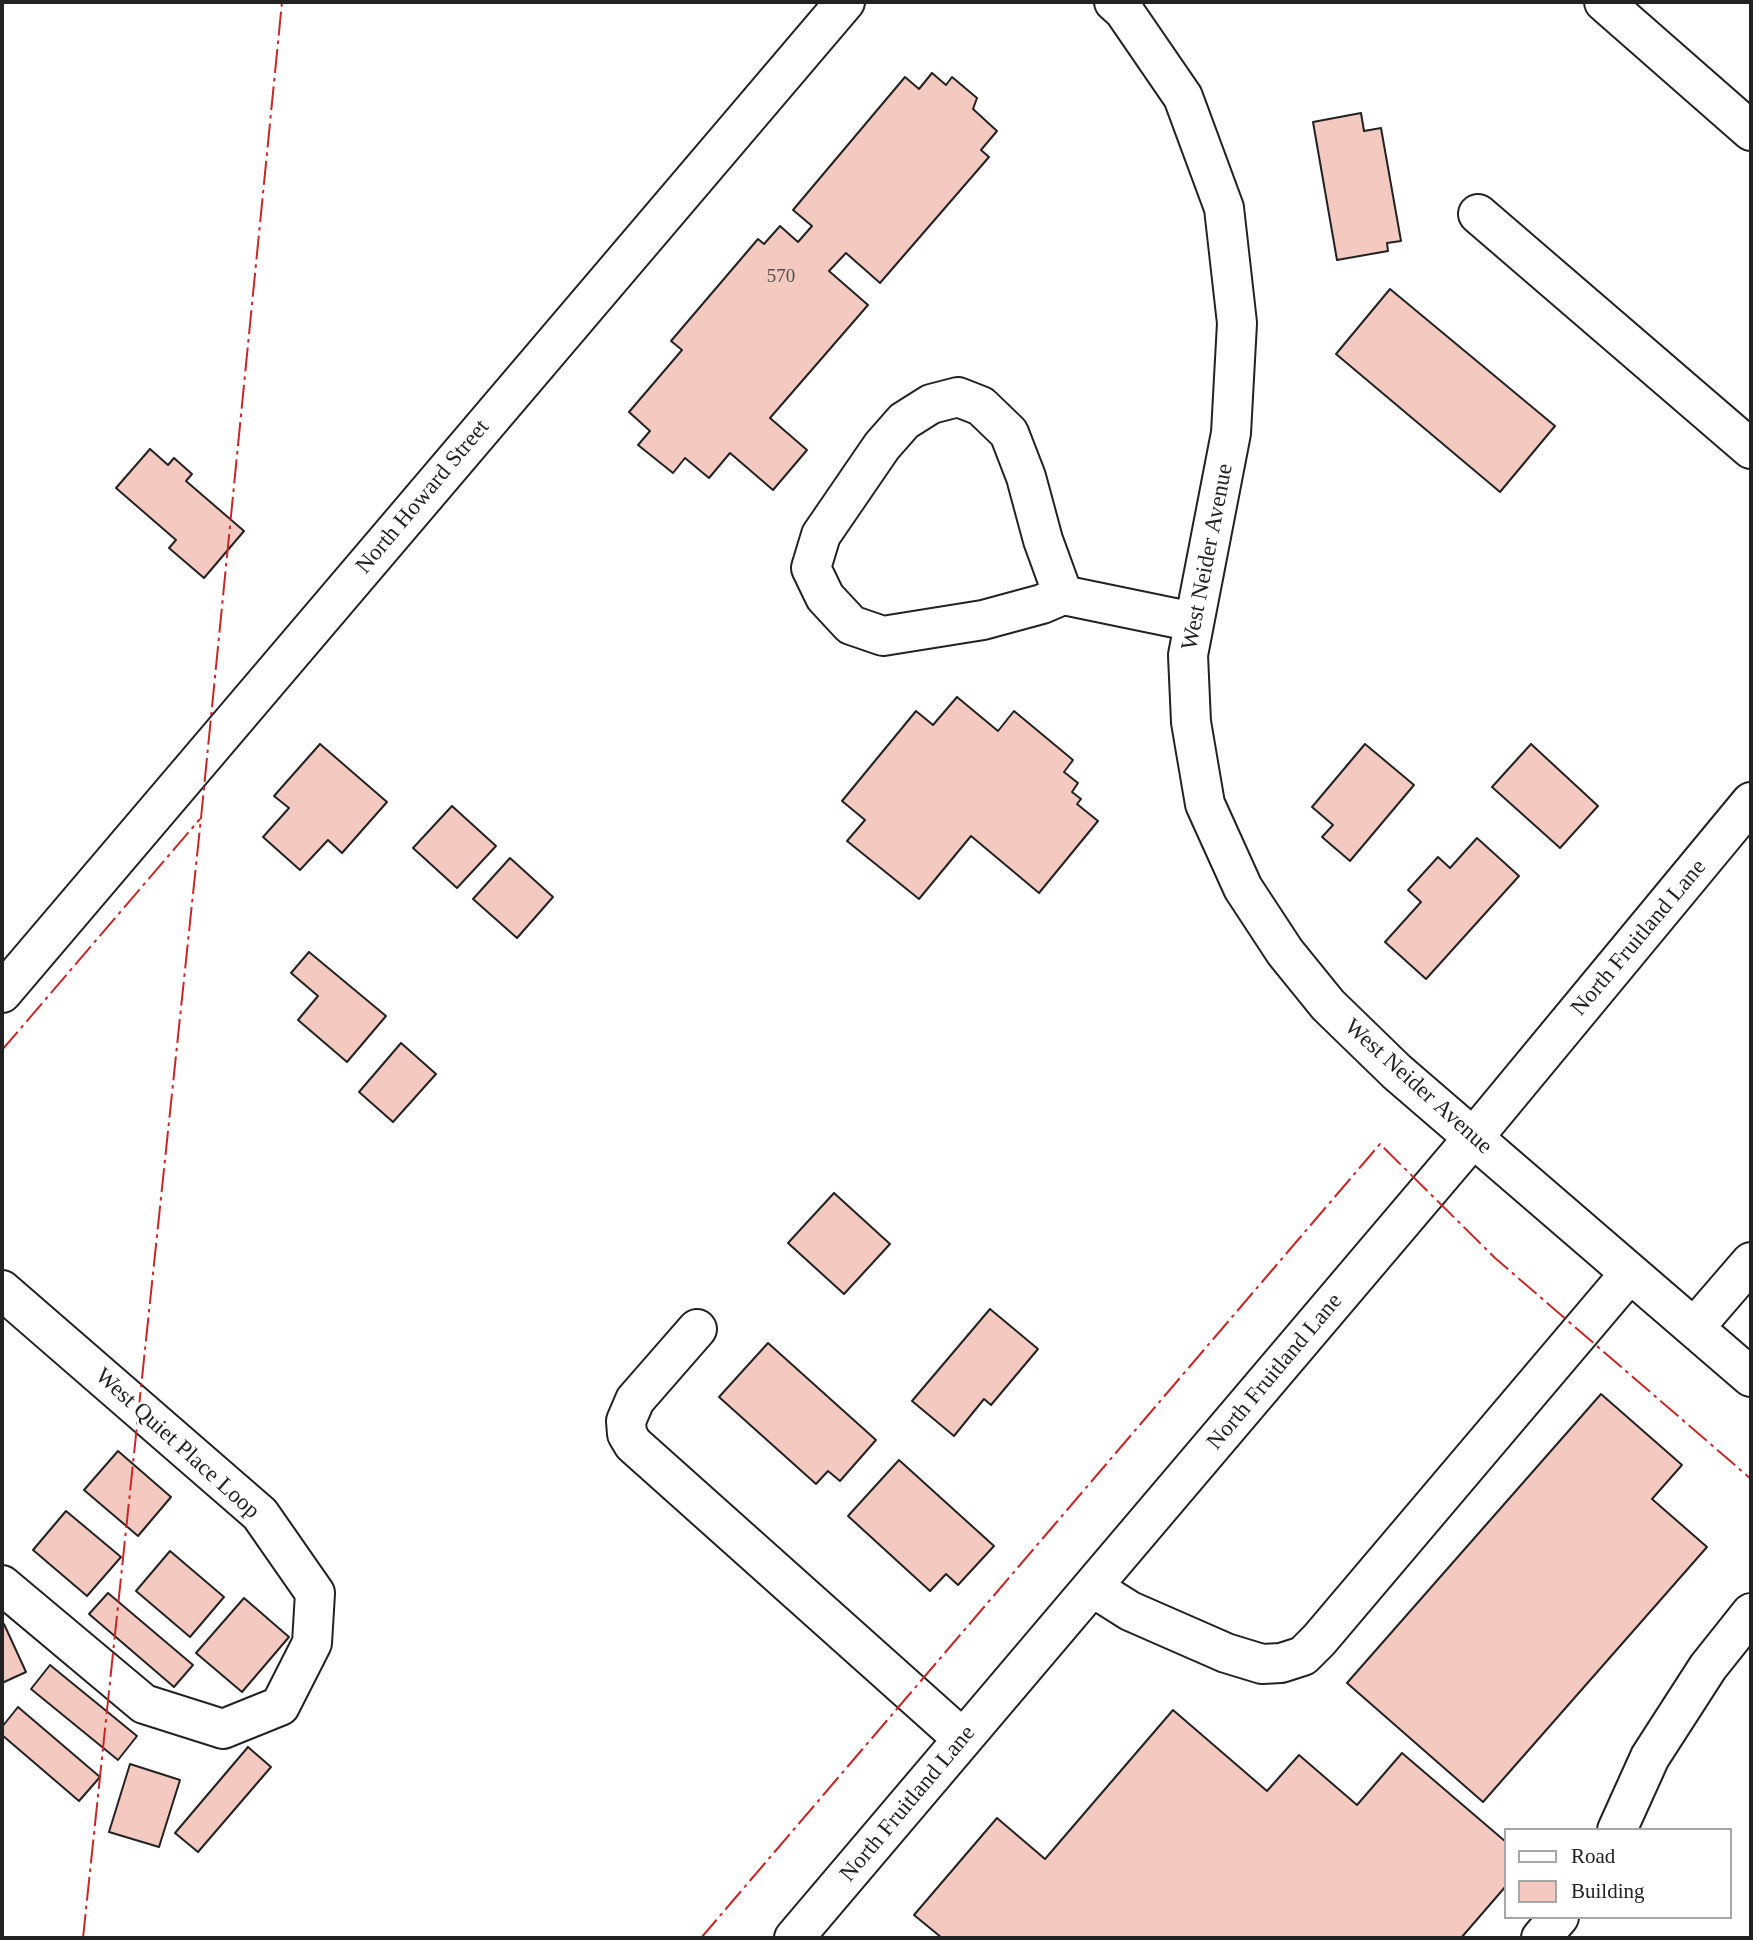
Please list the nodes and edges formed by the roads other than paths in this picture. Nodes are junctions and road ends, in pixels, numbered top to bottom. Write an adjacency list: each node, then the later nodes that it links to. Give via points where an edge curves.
1 (845, 2): 10 (street, North Howard Street)
2 (1114, 2): 8 (street, West Neider Avenue, via 1183,97 1224,208 1237,323 1231,433)
3 (1604, 2): 4 (street)
4 (1751, 131)
5 (1478, 214): 6 (street)
6 (1751, 449)
7 (1063, 595): 7 (street, via 984,620 883,636 851,625 825,597 811,568 821,535 882,446 913,415 931,404 958,397 981,406 1009,433); 8 (street)
8 (1194, 622): 11 (street, West Neider Avenue, via 1188,655 1191,722 1205,804 1243,888 1285,952 1328,1005)
9 (1751, 802): 11 (street, North Fruitland Lane)
10 (2, 993)
11 (1473, 1138): 13 (street, West Neider Avenue); 19 (street, North Fruitland Lane)
12 (1751, 1262): 15 (street)
13 (1630, 1273): 15 (street, West Neider Avenue); 19 (street, via 1303,1656 1262,1664 1226,1653 1130,1611)
14 (2, 1290): 18 (street, West Quiet Place Loop, via 260,1514 315,1593 312,1643 280,1706 223,1729 144,1704)
15 (1694, 1328): 17 (street, West Neider Avenue)
16 (697, 1329): 21 (street, via 635,1400 626,1421 633,1444)
17 (1751, 1377)
18 (2, 1585)
19 (1092, 1587): 21 (street, North Fruitland Lane)
20 (1751, 1614): 22 (street, via 1708,1667 1650,1757)
21 (963, 1738): 24 (street, North Fruitland Lane)
22 (1618, 1828)
23 (1557, 1919): 25 (street)
24 (794, 1938)
25 (1541, 1938)

